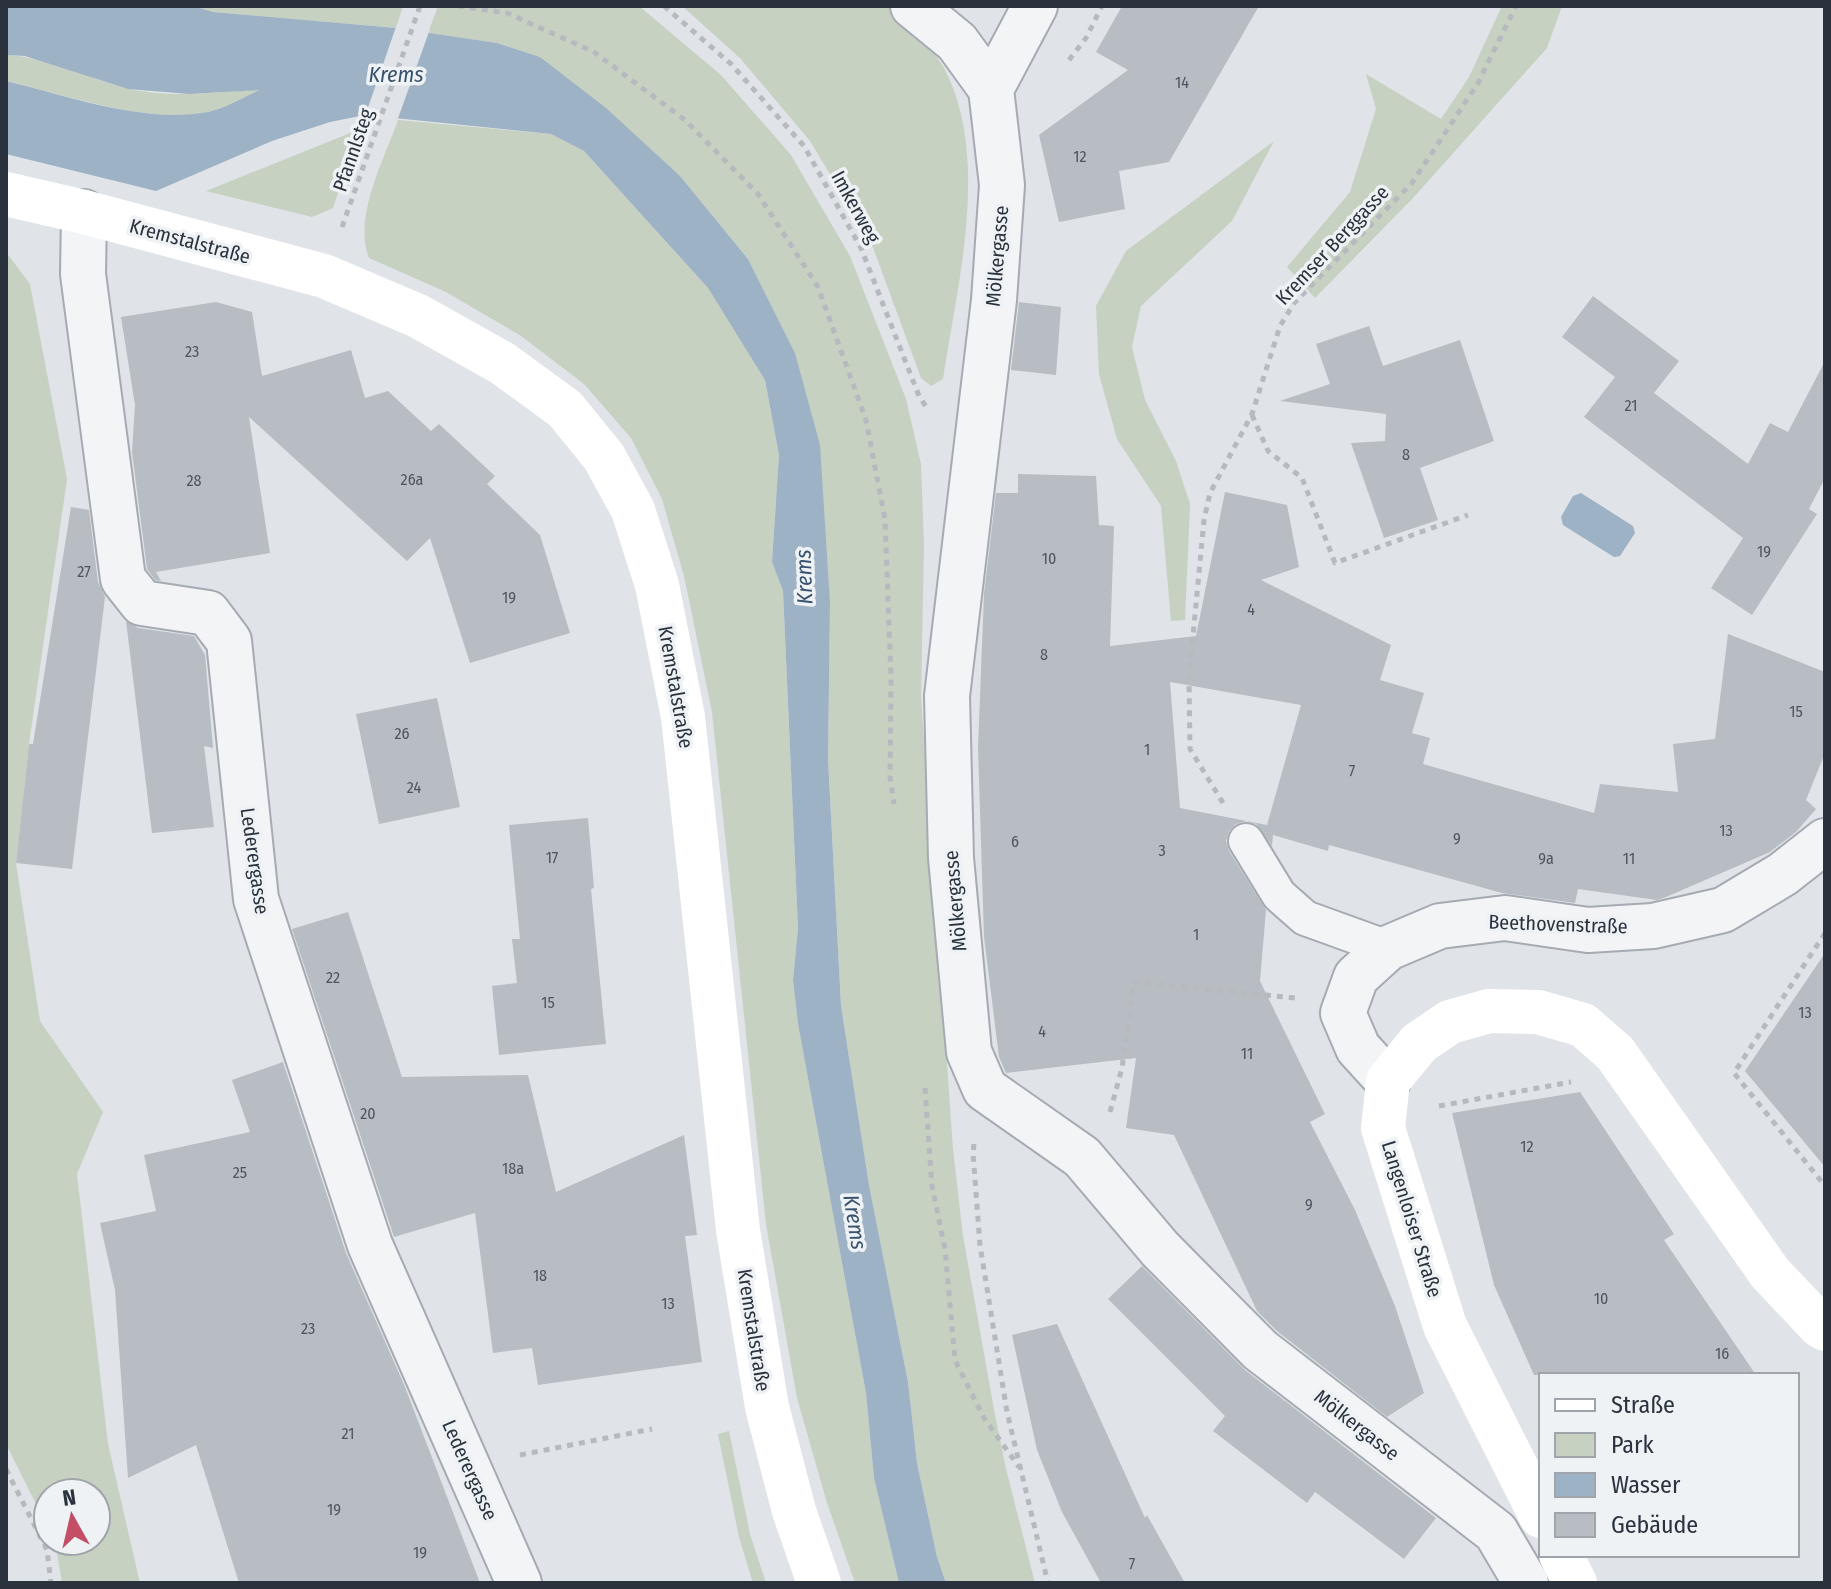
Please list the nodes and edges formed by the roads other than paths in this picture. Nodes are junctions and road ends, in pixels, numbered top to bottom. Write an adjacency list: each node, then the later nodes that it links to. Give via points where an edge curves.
1 (913, 6): 3 (street, Mölkergasse, via 957,42)
2 (1035, 6): 3 (street)
3 (991, 89): 15 (street, Mölkergasse, via 1002,185 994,300 947,696 951,858 969,1052 985,1089 1082,1157 1160,1249 1260,1350 1496,1532)
4 (6, 194): 5 (main road, Kremstalstraße)
5 (84, 212): 13 (street, Lederergasse, via 83,274 123,579 142,603 208,613 229,641 256,899 370,1245); 14 (main road, Kremstalstraße, via 324,276 418,316 502,363 565,409 604,457 633,510 657,585 683,717 738,1230 767,1407)
6 (1246, 841): 8 (lane, via 1279,895 1305,918)
7 (1825, 841): 8 (street, Beethovenstraße, via 1723,910 1653,926 1588,930 1505,918 1440,926)
8 (1388, 948): 9 (street, Beethovenstraße, via 1356,977 1343,1013 1358,1048)
9 (1388, 1081): 10 (main road, via 1419,1043 1450,1022 1489,1011 1538,1012 1583,1025 1615,1053 1770,1273); 11 (main road, Langenloiser Straße, via 1383,1128 1445,1326)
10 (1825, 1329)
11 (1539, 1512)
12 (1562, 1557): 16 (main road)
13 (519, 1583)
14 (819, 1583)
15 (1526, 1583)
16 (1575, 1583)

